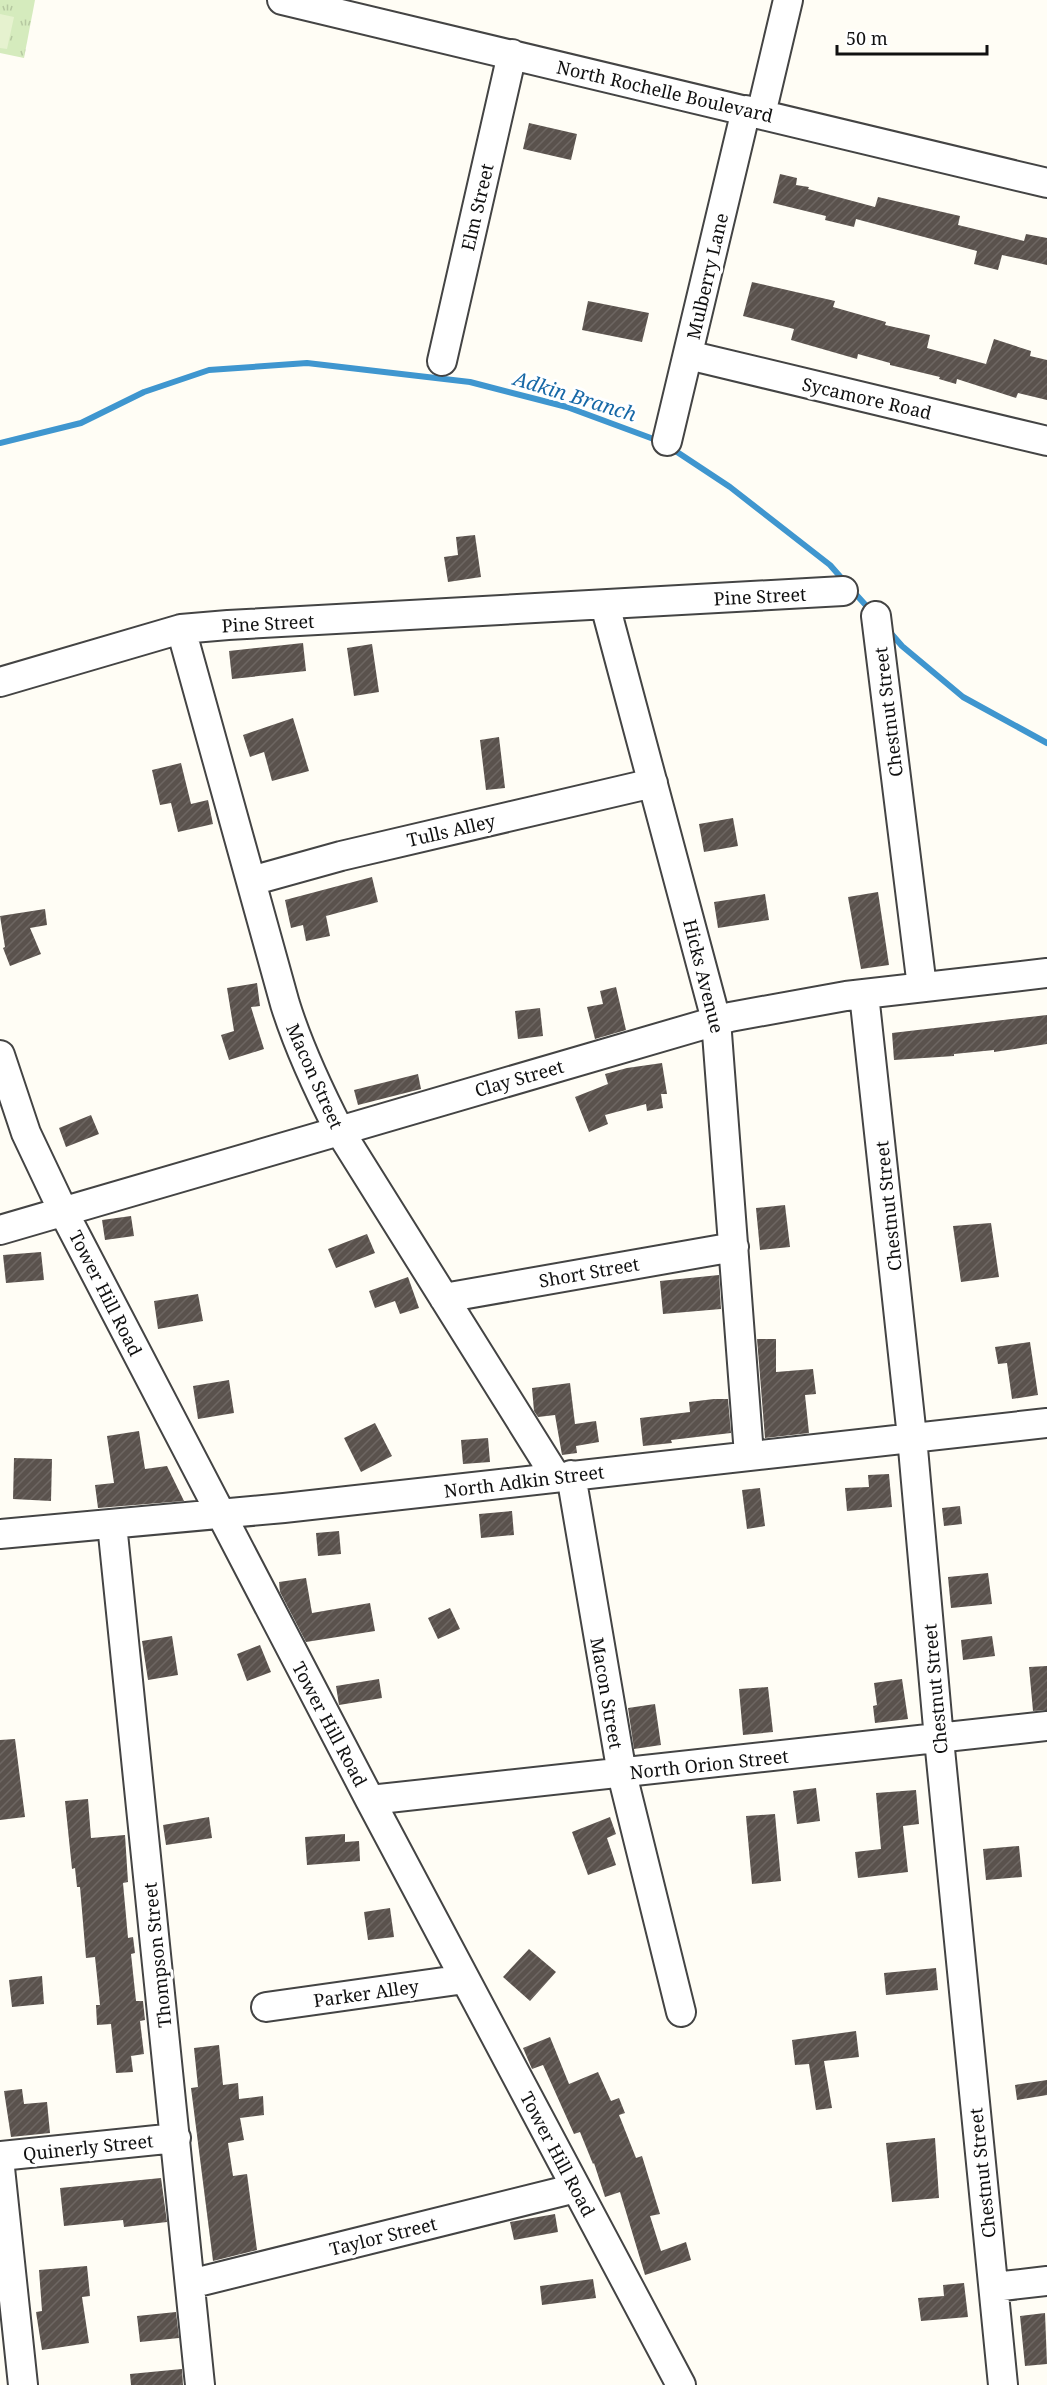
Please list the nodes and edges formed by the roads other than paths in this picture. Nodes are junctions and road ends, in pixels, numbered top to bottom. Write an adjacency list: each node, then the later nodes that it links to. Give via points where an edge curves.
1 (282, 0): 3 (street, North Rochelle Boulevard)
2 (788, 0): 4 (street, Mulberry Lane)
3 (512, 54): 4 (street, North Rochelle Boulevard); 7 (street, Elm Street)
4 (754, 112): 5 (street, North Rochelle Boulevard); 6 (street, Mulberry Lane)
5 (1041, 177)
6 (688, 355): 8 (street, Mulberry Lane); 9 (street, Sycamore Road)
7 (442, 361)
8 (667, 441)
9 (1047, 441)
10 (843, 591): 11 (street, Pine Street)
11 (605, 605): 13 (street, Pine Street); 15 (street, Hicks Avenue)
12 (876, 616): 18 (street, Chestnut Street)
13 (181, 629): 14 (street, Pine Street); 16 (street, Macon Street)
14 (0, 682)
15 (653, 783): 16 (street, Tulls Alley); 20 (street, Hicks Avenue)
16 (251, 881): 22 (street, Macon Street, via 297,1044)
17 (1047, 973): 18 (street, Clay Street)
18 (922, 987): 19 (street, Clay Street)
19 (864, 994): 20 (street, Clay Street); 28 (street, Chestnut Street)
20 (716, 1020): 22 (street, Clay Street); 25 (street, Hicks Avenue)
21 (0, 1055): 23 (street, Tower Hill Road, via 26,1133)
22 (339, 1130): 23 (street, Clay Street); 26 (street, Macon Street)
23 (63, 1211): 24 (street, Clay Street); 31 (street, Tower Hill Road)
24 (0, 1230)
25 (734, 1247): 26 (street, Short Street); 29 (street, Hicks Avenue)
26 (444, 1298): 30 (street, Macon Street)
27 (1047, 1424): 28 (street, North Adkin Street)
28 (912, 1437): 29 (street, North Adkin Street); 35 (street, Chestnut Street)
29 (749, 1455): 30 (street, North Adkin Street)
30 (563, 1476): 31 (street, North Adkin Street); 36 (street, Macon Street)
31 (220, 1515): 32 (street, North Adkin Street); 37 (street, Tower Hill Road)
32 (112, 1524): 33 (street, North Adkin Street); 41 (street, Thompson Street)
33 (0, 1534)
34 (1047, 1726): 35 (street, North Orion Street)
35 (939, 1739): 36 (street, North Orion Street); 47 (street, Chestnut Street)
36 (622, 1774): 37 (street, North Orion Street); 40 (street, Macon Street)
37 (370, 1800): 38 (street, Tower Hill Road)
38 (465, 1979): 39 (street, Parker Alley); 44 (street, Tower Hill Road)
39 (266, 2007)
40 (681, 2012)
41 (176, 2138): 42 (street, Quinerly Street); 46 (street, Thompson Street)
42 (0, 2156)
43 (0, 2168): 48 (street)
44 (576, 2188): 46 (street, Taylor Street); 50 (street, Tower Hill Road)
45 (1047, 2281): 47 (street)
46 (190, 2284): 49 (street, Thompson Street)
47 (994, 2287): 51 (street, Chestnut Street)
48 (23, 2385)
49 (200, 2385)
50 (681, 2385)
51 (1003, 2385)

